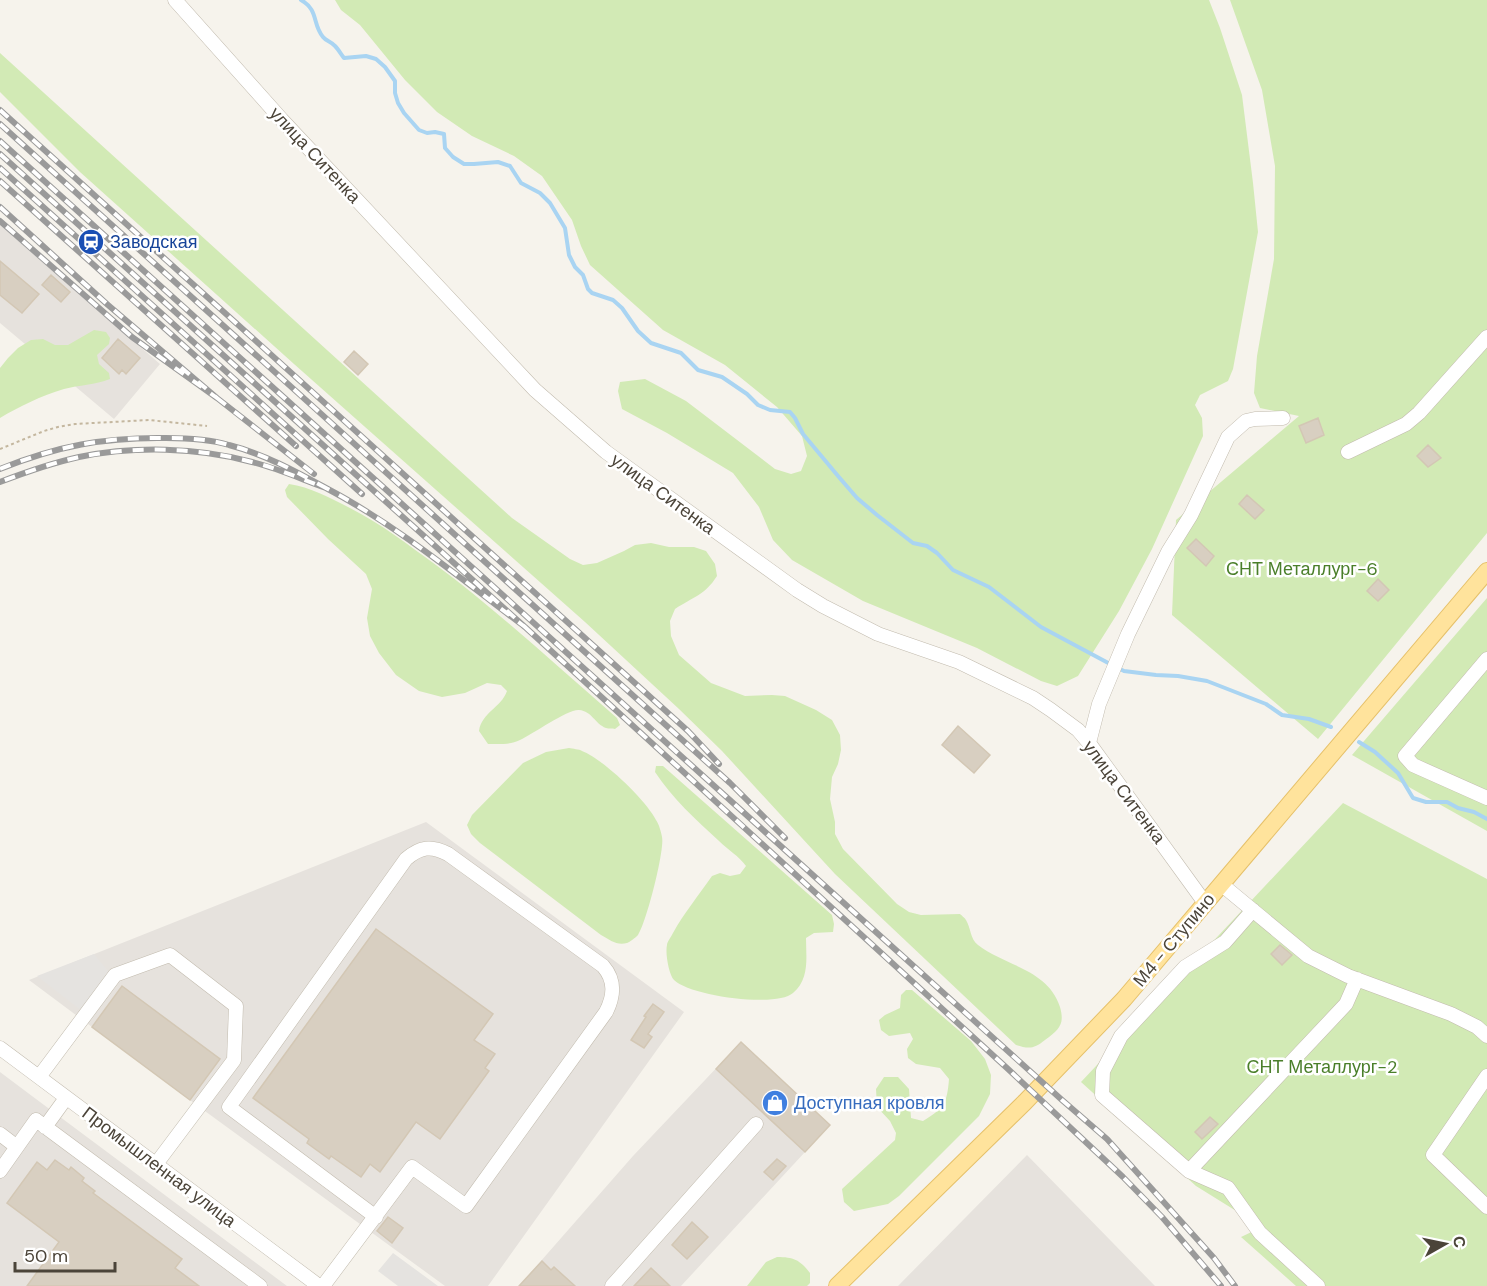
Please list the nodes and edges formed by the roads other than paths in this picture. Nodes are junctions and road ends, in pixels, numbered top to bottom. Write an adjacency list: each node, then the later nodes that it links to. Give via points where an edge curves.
1 (175, 0): 7 (street, улица Ситенка, via 535,390 606,452 823,606 878,634 975,668 1052,710)
2 (1487, 337): 4 (street, via 1406,424)
3 (1284, 418): 7 (street, via 1246,421 1228,437 1128,634 1099,704)
4 (1348, 452)
5 (1487, 571): 9 (main road, М4 - Ступино)
6 (1487, 659): 8 (street, via 1405,756 1413,765)
7 (1089, 743): 10 (street, улица Ситенка)
8 (1487, 798)
9 (1221, 884): 10 (main road, М4 - Ступино); 11 (street)
10 (1205, 903): 30 (main road, М4 - Ступино, via 1075,1051)
11 (1253, 910): 12 (street, via 1308,956); 24 (street, via 1225,942 1185,968 1145,1010 1121,1036 1103,1071 1102,1095)
12 (1357, 979): 13 (street, via 1450,1014); 24 (street, via 1346,1004)
13 (1487, 1036)
14 (0, 1048): 16 (street, Промышленная улица)
15 (1487, 1076): 25 (street, via 1433,1155)
16 (39, 1077): 17 (street, Промышленная улица); 22 (street, via 115,975 170,955 236,1006 234,1060)
17 (66, 1098): 19 (street); 22 (street, Промышленная улица)
18 (756, 1124): 29 (street)
19 (45, 1127): 21 (street, via 36,1120); 27 (street)
20 (0, 1134): 21 (street)
21 (17, 1147): 23 (street)
22 (156, 1164): 28 (street, Промышленная улица)
23 (0, 1171)
24 (1189, 1171): 31 (street, via 1228,1188 1260,1233)
25 (1487, 1207)
26 (375, 1218): 26 (street, via 412,1167 465,1206 606,1012 613,993 609,973 603,966 439,849 413,853 406,860 228,1107); 28 (street)
27 (260, 1286)
28 (321, 1286)
29 (612, 1286)
30 (837, 1286)
31 (1318, 1286)

